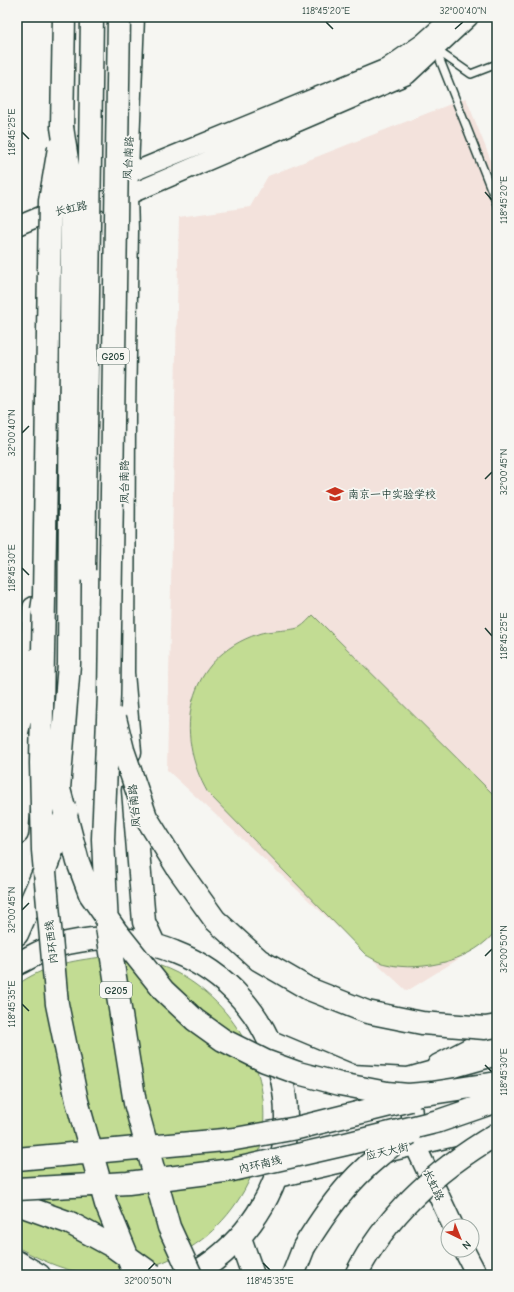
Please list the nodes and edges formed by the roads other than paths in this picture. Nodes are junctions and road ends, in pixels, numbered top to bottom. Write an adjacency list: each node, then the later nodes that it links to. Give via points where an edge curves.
1 (55, 17): 14 (main road)
2 (64, 17): 10 (main road)
3 (92, 17): 20 (main road, bridge, via 84,615 81,668 68,809)
4 (119, 17): 17 (main road, 凤台南路 / G205, bridge)
5 (133, 17): 11 (main road, 凤台南路)
6 (451, 17): 8 (lane); 11 (street, via 423,44 387,68)
7 (469, 17): 8 (street, 长虹路)
8 (435, 49): 9 (lane, via 471,74); 12 (street, 长虹路, via 407,74); 13 (lane)
9 (497, 64)
10 (62, 127): 16 (main road, bridge, via 50,201); 29 (main road, bridge, via 72,209 69,664 59,789 78,862 90,894 164,991 195,1020 223,1040 265,1061 298,1073 387,1093 408,1095)
11 (128, 174): 12 (main road, 凤台南路)
12 (126, 196): 14 (street, 长虹路); 21 (main road, 凤台南路, via 123,673 144,922)
13 (497, 204)
14 (55, 210): 15 (street, 长虹路); 19 (main road, via 39,531)
15 (17, 226)
16 (44, 597): 18 (main road, bridge, via 32,675); 46 (main road, 内环西线, bridge, via 43,850 57,1004 77,1101 106,1204)
17 (109, 694): 23 (main road, bridge, via 123,750 146,817 177,867 215,920 259,960 309,989 367,1012 422,1023 485,1028); 48 (main road, G205, bridge, via 103,839 108,934 135,1102 169,1227)
18 (17, 732)
19 (17, 832)
20 (17, 934)
21 (154, 944): 22 (main road, via 104,938 54,946); 25 (main road, via 191,958 224,980 250,1008)
22 (17, 964)
23 (497, 1026)
24 (497, 1033): 28 (street)
25 (271, 1042): 28 (main road, via 352,1076); 36 (main road, via 282,1074 286,1108 285,1143)
26 (497, 1054): 28 (main road)
27 (497, 1071): 35 (main road, bridge, via 420,1097 297,1128 235,1139)
28 (408, 1079): 34 (main road, 长虹路)
29 (497, 1084)
30 (497, 1089): 50 (main road, bridge, via 474,1098 402,1138 357,1174 327,1210 304,1247)
31 (497, 1101): 37 (main road, 内环南线, bridge, via 439,1121 232,1170 128,1183)
32 (497, 1125): 34 (main road, 应天大街)
33 (497, 1134): 51 (main road, bridge, via 468,1151 422,1187 388,1225)
34 (415, 1145): 36 (main road, 应天大街); 39 (main road, 长虹路)
35 (17, 1159)
36 (277, 1176): 40 (main road, via 261,1209)
37 (17, 1189)
38 (17, 1204): 47 (main road, bridge, via 70,1223 114,1247)
39 (449, 1218)
40 (240, 1238): 48 (main road, via 199,1271); 49 (main road)
41 (468, 1258): 52 (main road)
42 (17, 1262): 45 (main road)
43 (17, 1271): 44 (main road)
44 (25, 1275)
45 (39, 1275)
46 (135, 1275)
47 (153, 1275)
48 (190, 1275)
49 (253, 1275)
50 (293, 1275)
51 (356, 1275)
52 (476, 1275)

